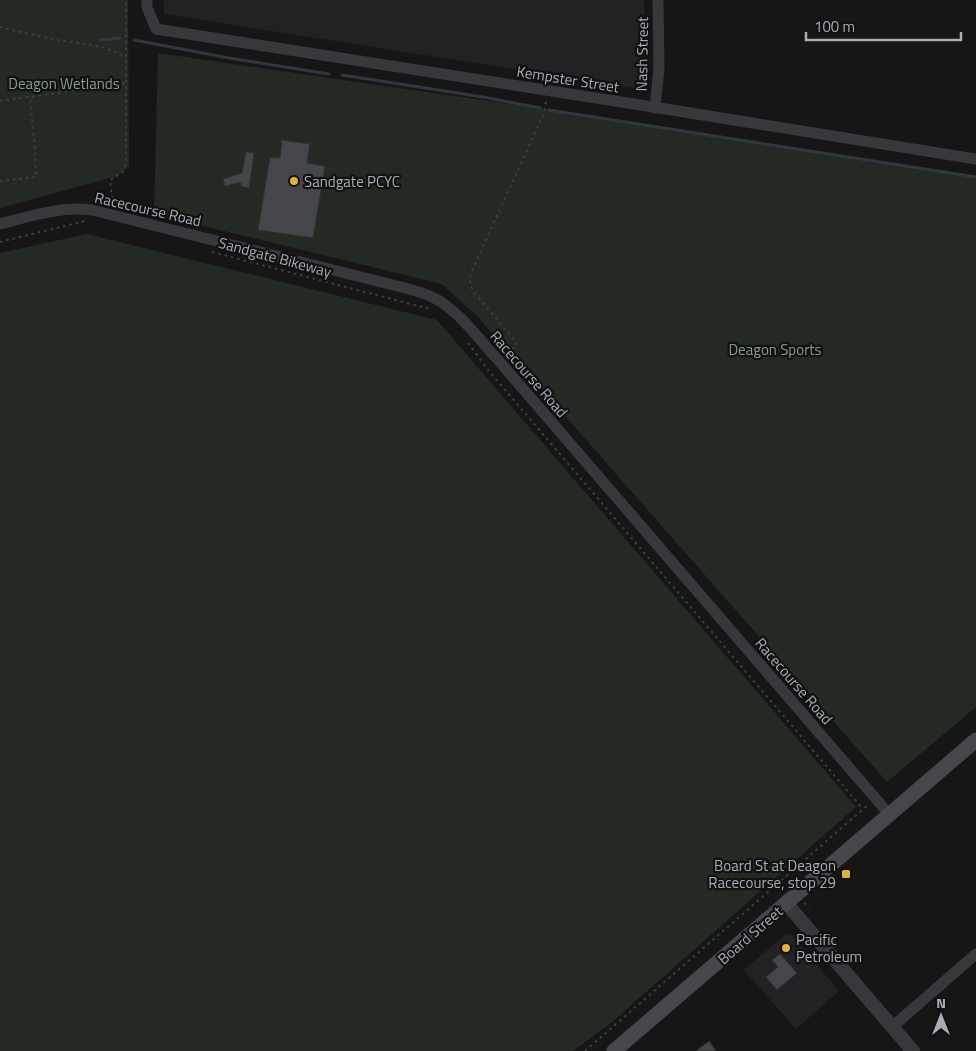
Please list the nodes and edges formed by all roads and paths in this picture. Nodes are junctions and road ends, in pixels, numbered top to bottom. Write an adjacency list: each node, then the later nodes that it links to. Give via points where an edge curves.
1 (126, 0): 5 (path)
2 (147, 0): 7 (street, Kempster Street, via 156,28)
3 (658, 0): 10 (street, Nash Street, via 659,68)
4 (0, 27): 5 (path, via 90,44)
5 (126, 58): 6 (path)
6 (126, 83): 8 (path); 13 (path, via 126,166 121,175 110,180)
7 (548, 91): 10 (street, Kempster Street); 20 (path, via 544,113 469,279 474,292 516,342 516,346)
8 (30, 96): 9 (path); 12 (path, via 36,177)
9 (0, 100)
10 (655, 108): 11 (street, Kempster Street)
11 (976, 159)
12 (0, 181)
13 (114, 215): 15 (street, Racecourse Road, via 92,210 54,210); 22 (street, Racecourse Road, via 405,288 443,303 499,361)
14 (85, 221): 16 (path)
15 (0, 224)
16 (0, 242)
17 (207, 250): 18 (path, Sandgate Bikeway)
18 (434, 310)
19 (466, 339): 26 (path, via 489,371 865,808)
20 (502, 359)
21 (976, 740): 22 (main road, Board Street)
22 (889, 814): 23 (main road, Board Street)
23 (786, 903): 25 (street); 27 (main road, Board Street)
24 (976, 954): 25 (street)
25 (892, 1027): 28 (street)
26 (585, 1051)
27 (614, 1051)
28 (913, 1051)

